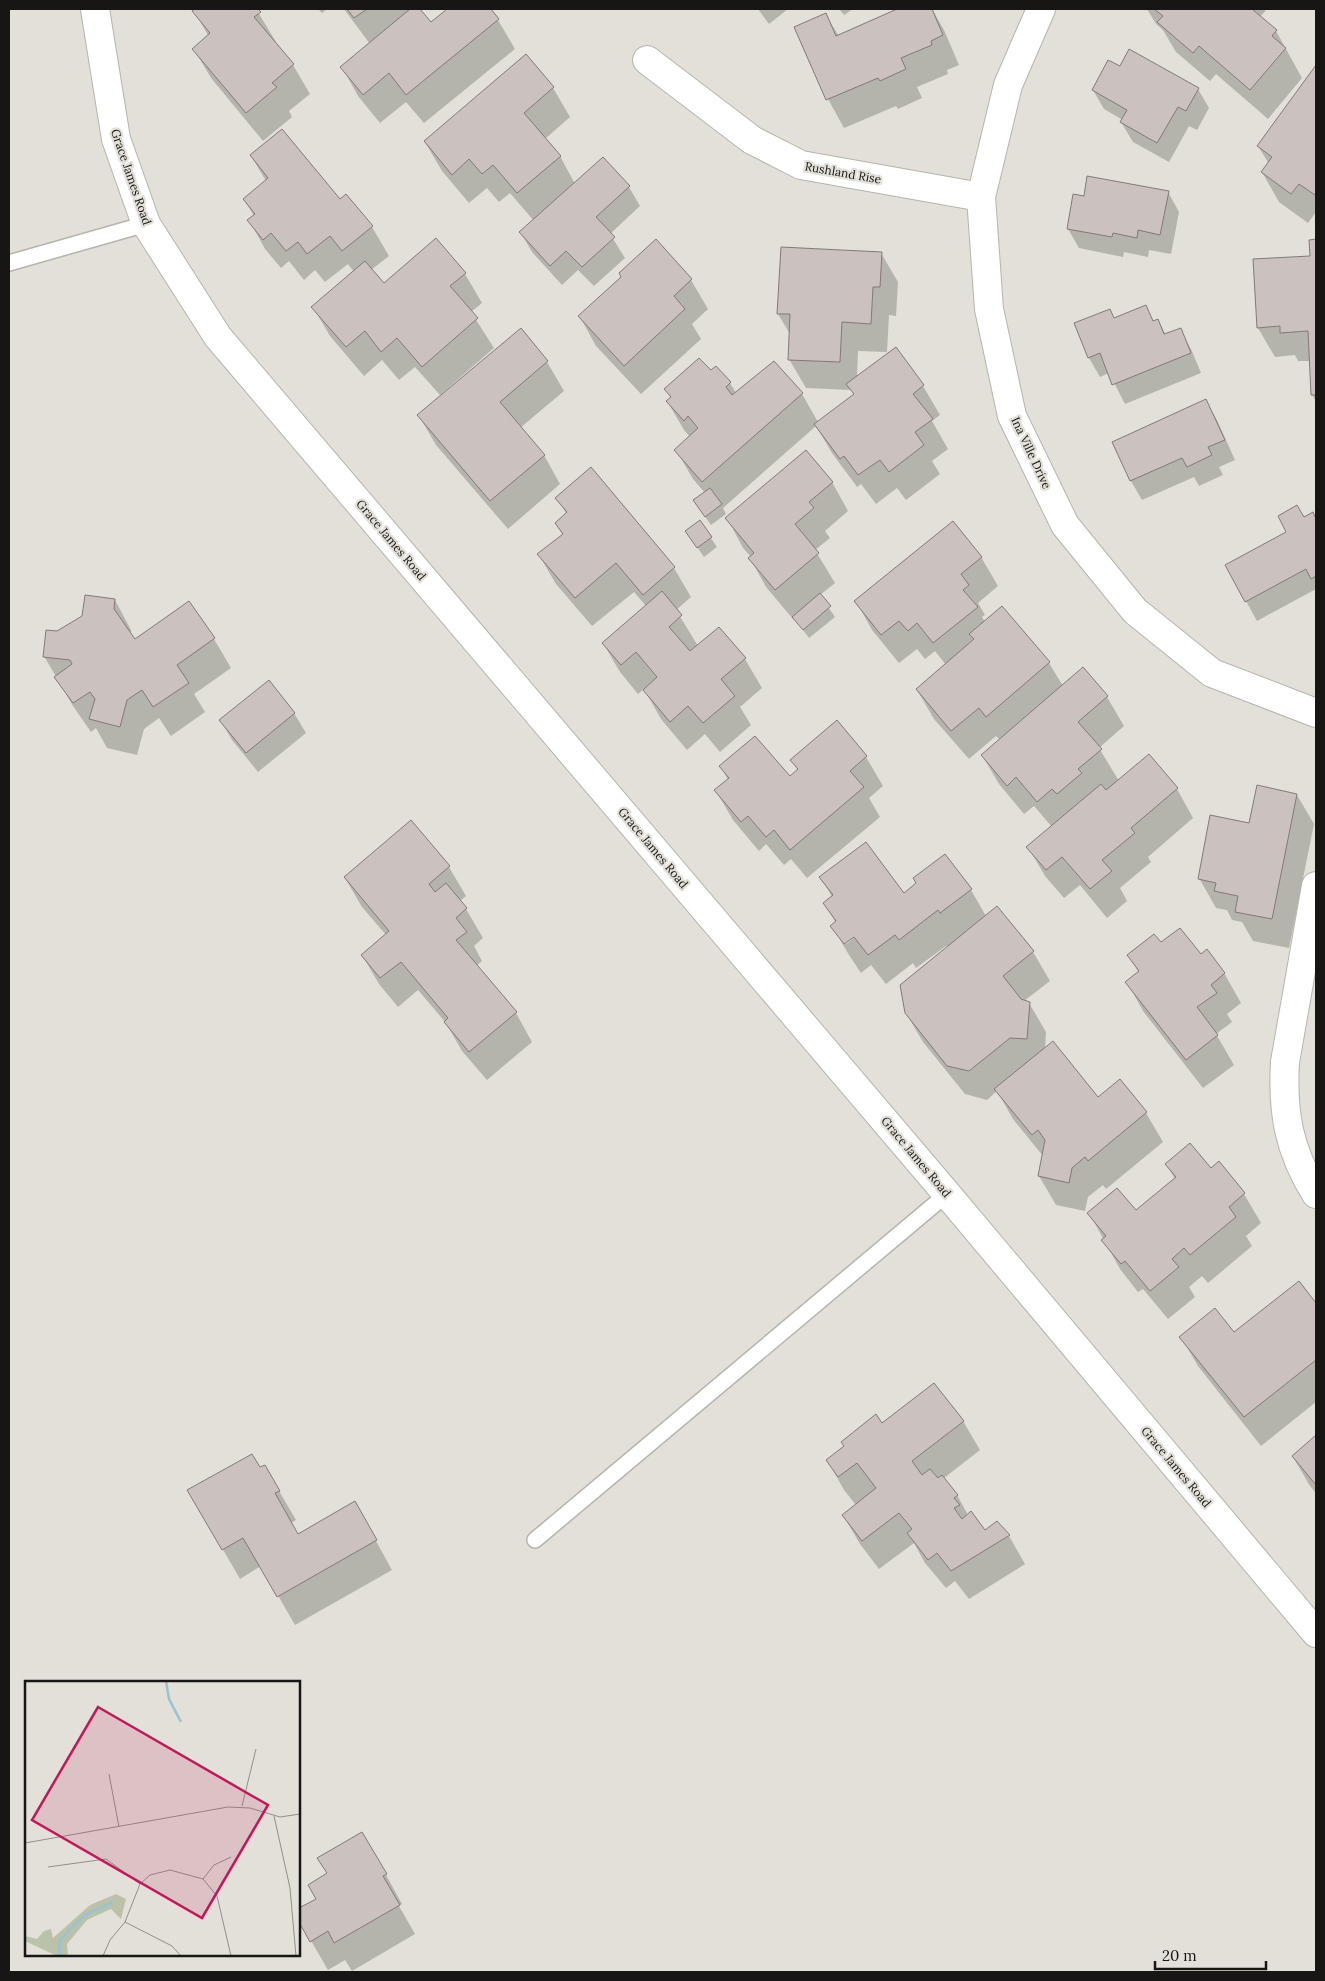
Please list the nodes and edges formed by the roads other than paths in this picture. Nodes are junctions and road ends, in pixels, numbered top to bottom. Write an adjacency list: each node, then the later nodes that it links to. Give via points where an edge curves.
1 (94, 9): 5 (street, Grace James Road, via 116,138)
2 (1041, 9): 4 (street, Ina Ville Drive, via 1008,85)
3 (647, 60): 4 (street, Rushland Rise, via 752,140 801,165)
4 (982, 197): 7 (street, Ina Ville Drive, via 989,309 1012,416 1065,525 1134,611 1212,673)
5 (146, 224): 6 (lane); 9 (street, Grace James Road, via 218,336)
6 (9, 263)
7 (1316, 714)
8 (1316, 886): 10 (street, via 1285,1062 1283,1091 1293,1148)
9 (947, 1194): 11 (lane); 12 (street, Grace James Road)
10 (1316, 1194)
11 (535, 1540)
12 (1316, 1633)

